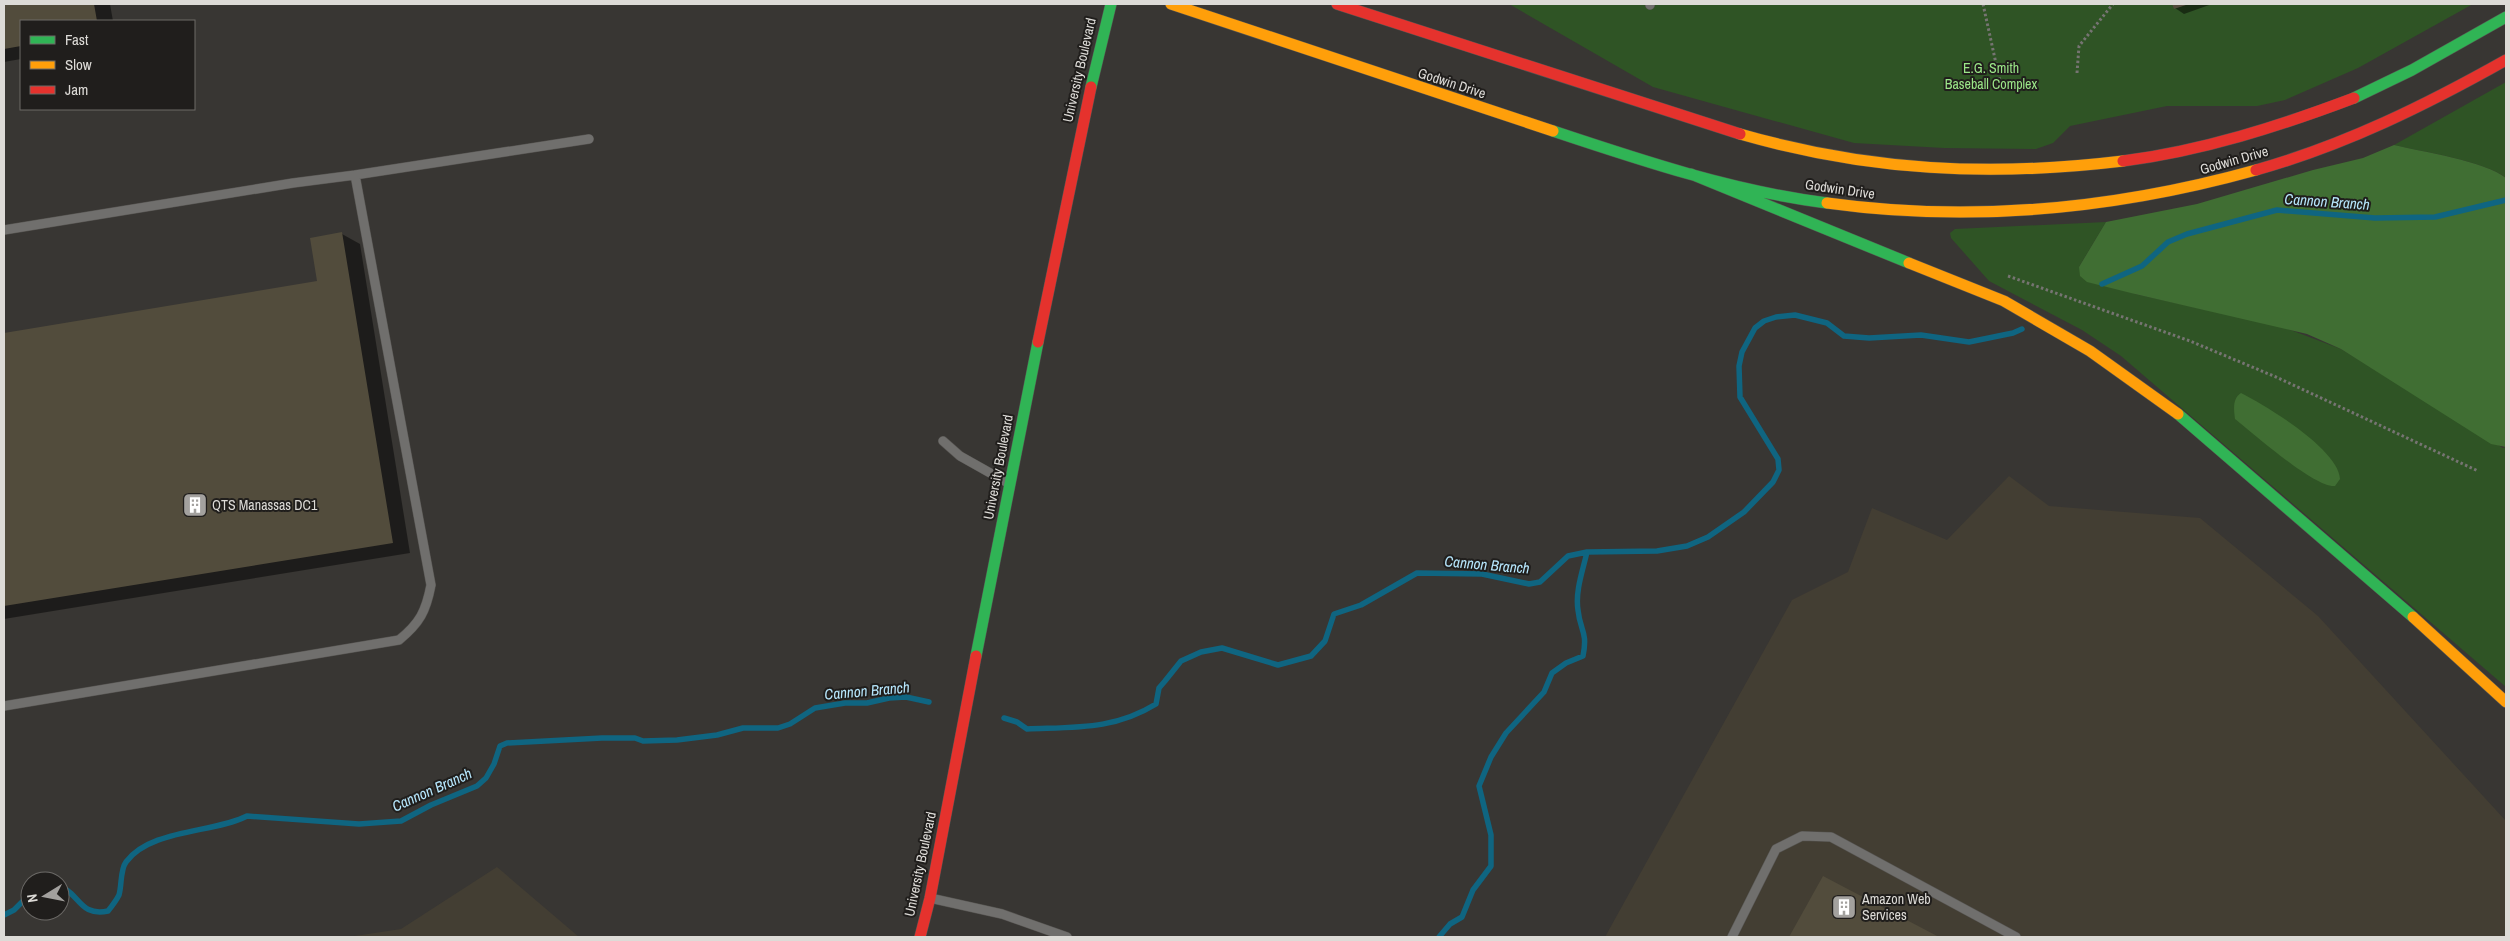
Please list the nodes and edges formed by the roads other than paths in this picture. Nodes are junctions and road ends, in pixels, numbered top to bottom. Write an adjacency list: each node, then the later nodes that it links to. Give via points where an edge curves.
1 (1111, 4): 11 (main road, University Boulevard, via 1080,131)
2 (1171, 4): 7 (main road, Godwin Drive, via 1437,94)
3 (1337, 4): 4 (main road, Godwin Drive, via 1684,118 1764,141 1894,165 1974,171 2086,166 2171,153 2260,131 2356,97 2414,70)
4 (2506, 18)
5 (2506, 60): 7 (main road, Godwin Drive, via 2393,120 2331,146 2188,189 2111,203 2051,210 1904,212 1818,202)
6 (589, 139): 8 (lane)
7 (1691, 174): 12 (main road, via 2004,301 2090,351 2184,419 2340,552)
8 (355, 175): 9 (lane); 13 (lane, via 430,585 427,606 414,628 399,640)
9 (4, 230)
10 (943, 441): 11 (lane, via 960,456)
11 (1010, 484): 14 (main road, University Boulevard)
12 (2506, 702)
13 (4, 706)
14 (930, 898): 15 (main road, University Boulevard); 16 (lane, via 1002,914)
15 (920, 937)
16 (1066, 937)
17 (1732, 937): 18 (lane, via 1776,849 1802,836 1831,837)
18 (2016, 937)

